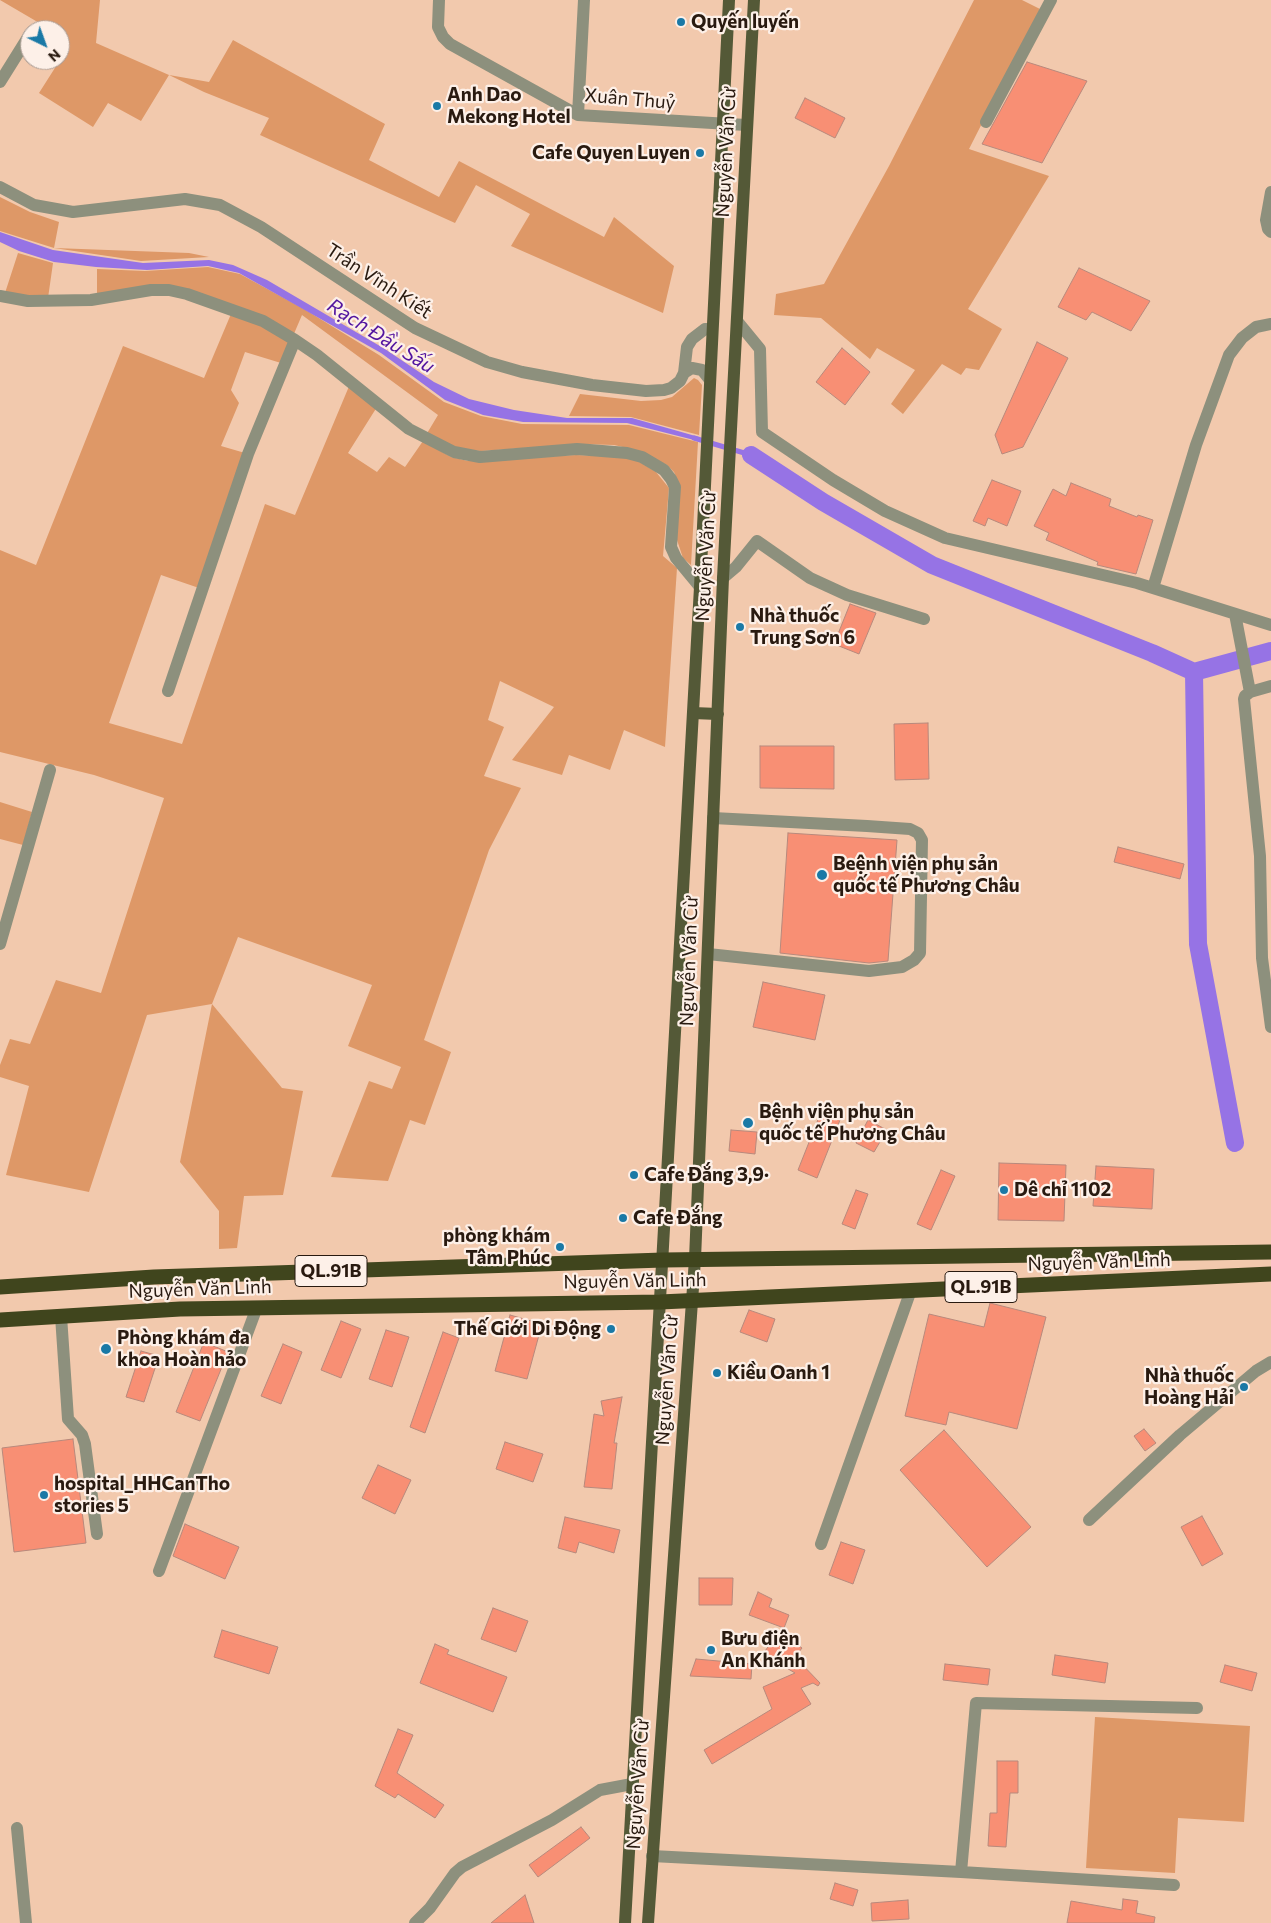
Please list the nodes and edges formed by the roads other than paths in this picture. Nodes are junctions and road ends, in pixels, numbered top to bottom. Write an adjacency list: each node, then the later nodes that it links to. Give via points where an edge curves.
1 (439, 0): 8 (street, Xuân Thuỷ, via 438,27 450,44)
2 (584, 0): 8 (street)
3 (729, 0): 10 (main road, Nguyễn Văn Cừ)
4 (754, 0): 11 (main road, Nguyễn Văn Cừ)
5 (1051, 0): 9 (street)
6 (20, 50): 7 (street)
7 (0, 82)
8 (578, 115): 10 (street, Xuân Thuỷ)
9 (986, 122)
10 (723, 124): 11 (street, Xuân Thuỷ); 18 (main road, Nguyễn Văn Cừ)
11 (746, 126): 16 (main road, Nguyễn Văn Cừ)
12 (0, 187): 20 (street, Trần Vĩnh Kiết, via 34,206 73,212 185,199 220,206 261,227 415,328 496,365 592,385 646,391 671,388)
13 (1271, 192): 14 (street, via 1266,220)
14 (1271, 232)
15 (0, 296): 19 (street, via 28,301 90,300 169,290 263,321)
16 (736, 321): 22 (main road, Nguyễn Văn Cừ); 24 (street, via 760,349 762,432 833,480 885,511 945,538)
17 (1271, 324): 24 (street, via 1256,327 1229,355 1196,445)
18 (712, 329): 20 (street, via 705,329 692,339 687,347); 21 (main road, Nguyễn Văn Cừ)
19 (295, 340): 23 (street, via 409,429 454,452 480,457 586,449 627,452 664,470 675,487 671,547); 30 (street, via 248,454)
20 (684, 373): 21 (street, via 692,368 702,370)
21 (710, 380): 23 (main road, Nguyễn Văn Cừ)
22 (723, 578): 26 (street, via 757,541 810,578 847,595); 32 (main road, Nguyễn Văn Cừ)
23 (700, 587): 31 (main road, Nguyễn Văn Cừ)
24 (1154, 588): 25 (street)
25 (1235, 614): 27 (street); 29 (street)
26 (924, 619)
27 (1271, 625)
28 (1271, 686): 29 (street)
29 (1249, 687): 35 (street, via 1244,699)
30 (168, 691)
31 (693, 713): 32 (main road); 40 (main road, Nguyễn Văn Cừ)
32 (718, 714): 34 (main road, Nguyễn Văn Cừ)
33 (50, 770): 36 (street)
34 (714, 818): 37 (main road, Nguyễn Văn Cừ); 37 (street, via 867,826 918,833 922,840 920,953 902,967 869,971)
35 (1266, 898): 38 (street, via 1262,958)
36 (0, 944)
37 (708, 954): 41 (main road, Nguyễn Văn Cừ)
38 (1271, 1027)
39 (1271, 1252): 41 (highway, Nguyễn Văn Linh / QL.91B)
40 (663, 1260): 41 (highway, Nguyễn Văn Linh / QL.91B); 43 (highway, Nguyễn Văn Linh / QL.91B, via 154,1277); 46 (main road, Nguyễn Văn Cừ)
41 (695, 1260): 45 (main road, Nguyễn Văn Cừ)
42 (1271, 1274): 44 (highway, Nguyễn Văn Linh / QL.91B)
43 (0, 1287)
44 (911, 1290): 45 (highway, Nguyễn Văn Linh / QL.91B); 53 (street)
45 (692, 1300): 46 (highway, Nguyễn Văn Linh / QL.91B); 58 (main road, Nguyễn Văn Cừ)
46 (660, 1302): 47 (highway, Nguyễn Văn Linh / QL.91B); 56 (main road, Nguyễn Văn Cừ)
47 (257, 1307): 48 (highway, Nguyễn Văn Linh / QL.91B); 54 (street)
48 (61, 1316): 49 (highway, Nguyễn Văn Linh / QL.91B); 52 (street, via 68,1418 85,1444)
49 (0, 1320)
50 (1271, 1362): 51 (street, via 1180,1435)
51 (1089, 1520)
52 (98, 1534)
53 (821, 1544)
54 (159, 1571)
55 (1197, 1708): 59 (street, via 976,1703)
56 (632, 1784): 62 (street, via 600,1790 552,1820 462,1867); 63 (main road, Nguyễn Văn Cừ)
57 (17, 1828): 61 (street)
58 (652, 1856): 59 (street); 64 (main road, Nguyễn Văn Cừ)
59 (961, 1872): 60 (street)
60 (1174, 1885)
61 (26, 1923)
62 (415, 1923)
63 (625, 1923)
64 (648, 1923)

